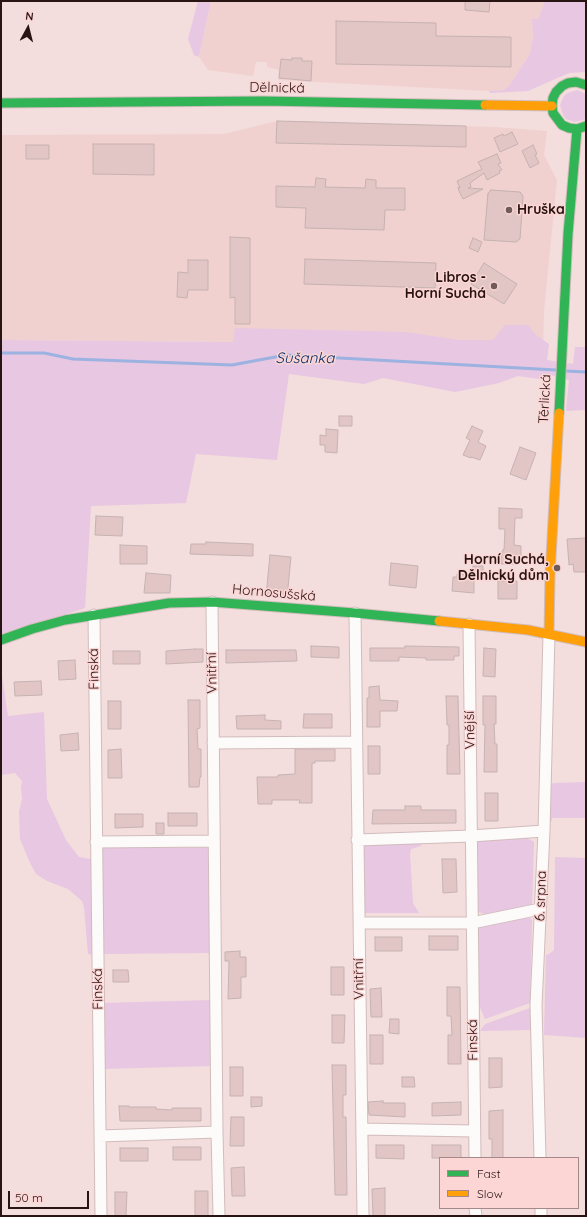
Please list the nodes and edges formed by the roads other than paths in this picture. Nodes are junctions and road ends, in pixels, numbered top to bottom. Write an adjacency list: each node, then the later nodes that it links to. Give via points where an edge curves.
1 (586, 85): 3 (main road, via 576,82 562,86 556,92)
2 (1, 103): 3 (main road, Dělnická, via 264,101)
3 (552, 106): 4 (main road, via 553,113 562,125 569,128)
4 (581, 127): 9 (main road, Těrlická, via 568,234 550,568)
5 (212, 602): 6 (main road, Hornosušská); 7 (main road, Hornosušská, via 169,603); 13 (street, Vnitřní)
6 (355, 613): 8 (main road, Hornosušská); 12 (street, Vnitřní)
7 (94, 615): 10 (main road, Hornosušská, via 65,620); 18 (street, Finská)
8 (468, 624): 9 (main road, Hornosušská); 15 (street, Vnější)
9 (549, 634): 11 (main road); 14 (street, 6. srpna)
10 (1, 640)
11 (586, 642)
12 (356, 742): 13 (street); 16 (street, Vnitřní)
13 (213, 743): 17 (street, Vnitřní)
14 (544, 831): 15 (street); 19 (street, 6. srpna)
15 (471, 836): 16 (street); 20 (street, Vnější)
16 (357, 840): 21 (street, Vnitřní)
17 (214, 841): 18 (street); 24 (street, Vnitřní)
18 (96, 842): 25 (street, Finská)
19 (540, 909): 20 (street); 27 (street, 6. srpna, via 536,1005)
20 (472, 923): 21 (street); 23 (street, Finská)
21 (359, 924): 22 (street, Vnitřní)
22 (362, 1129): 23 (street); 30 (street, Vnitřní)
23 (474, 1131): 26 (street, Finská)
24 (217, 1132): 25 (street); 29 (street, Vnitřní)
25 (100, 1136): 28 (street, Finská)
26 (475, 1157)
27 (540, 1157)
28 (101, 1216)
29 (219, 1216)
30 (363, 1216)

